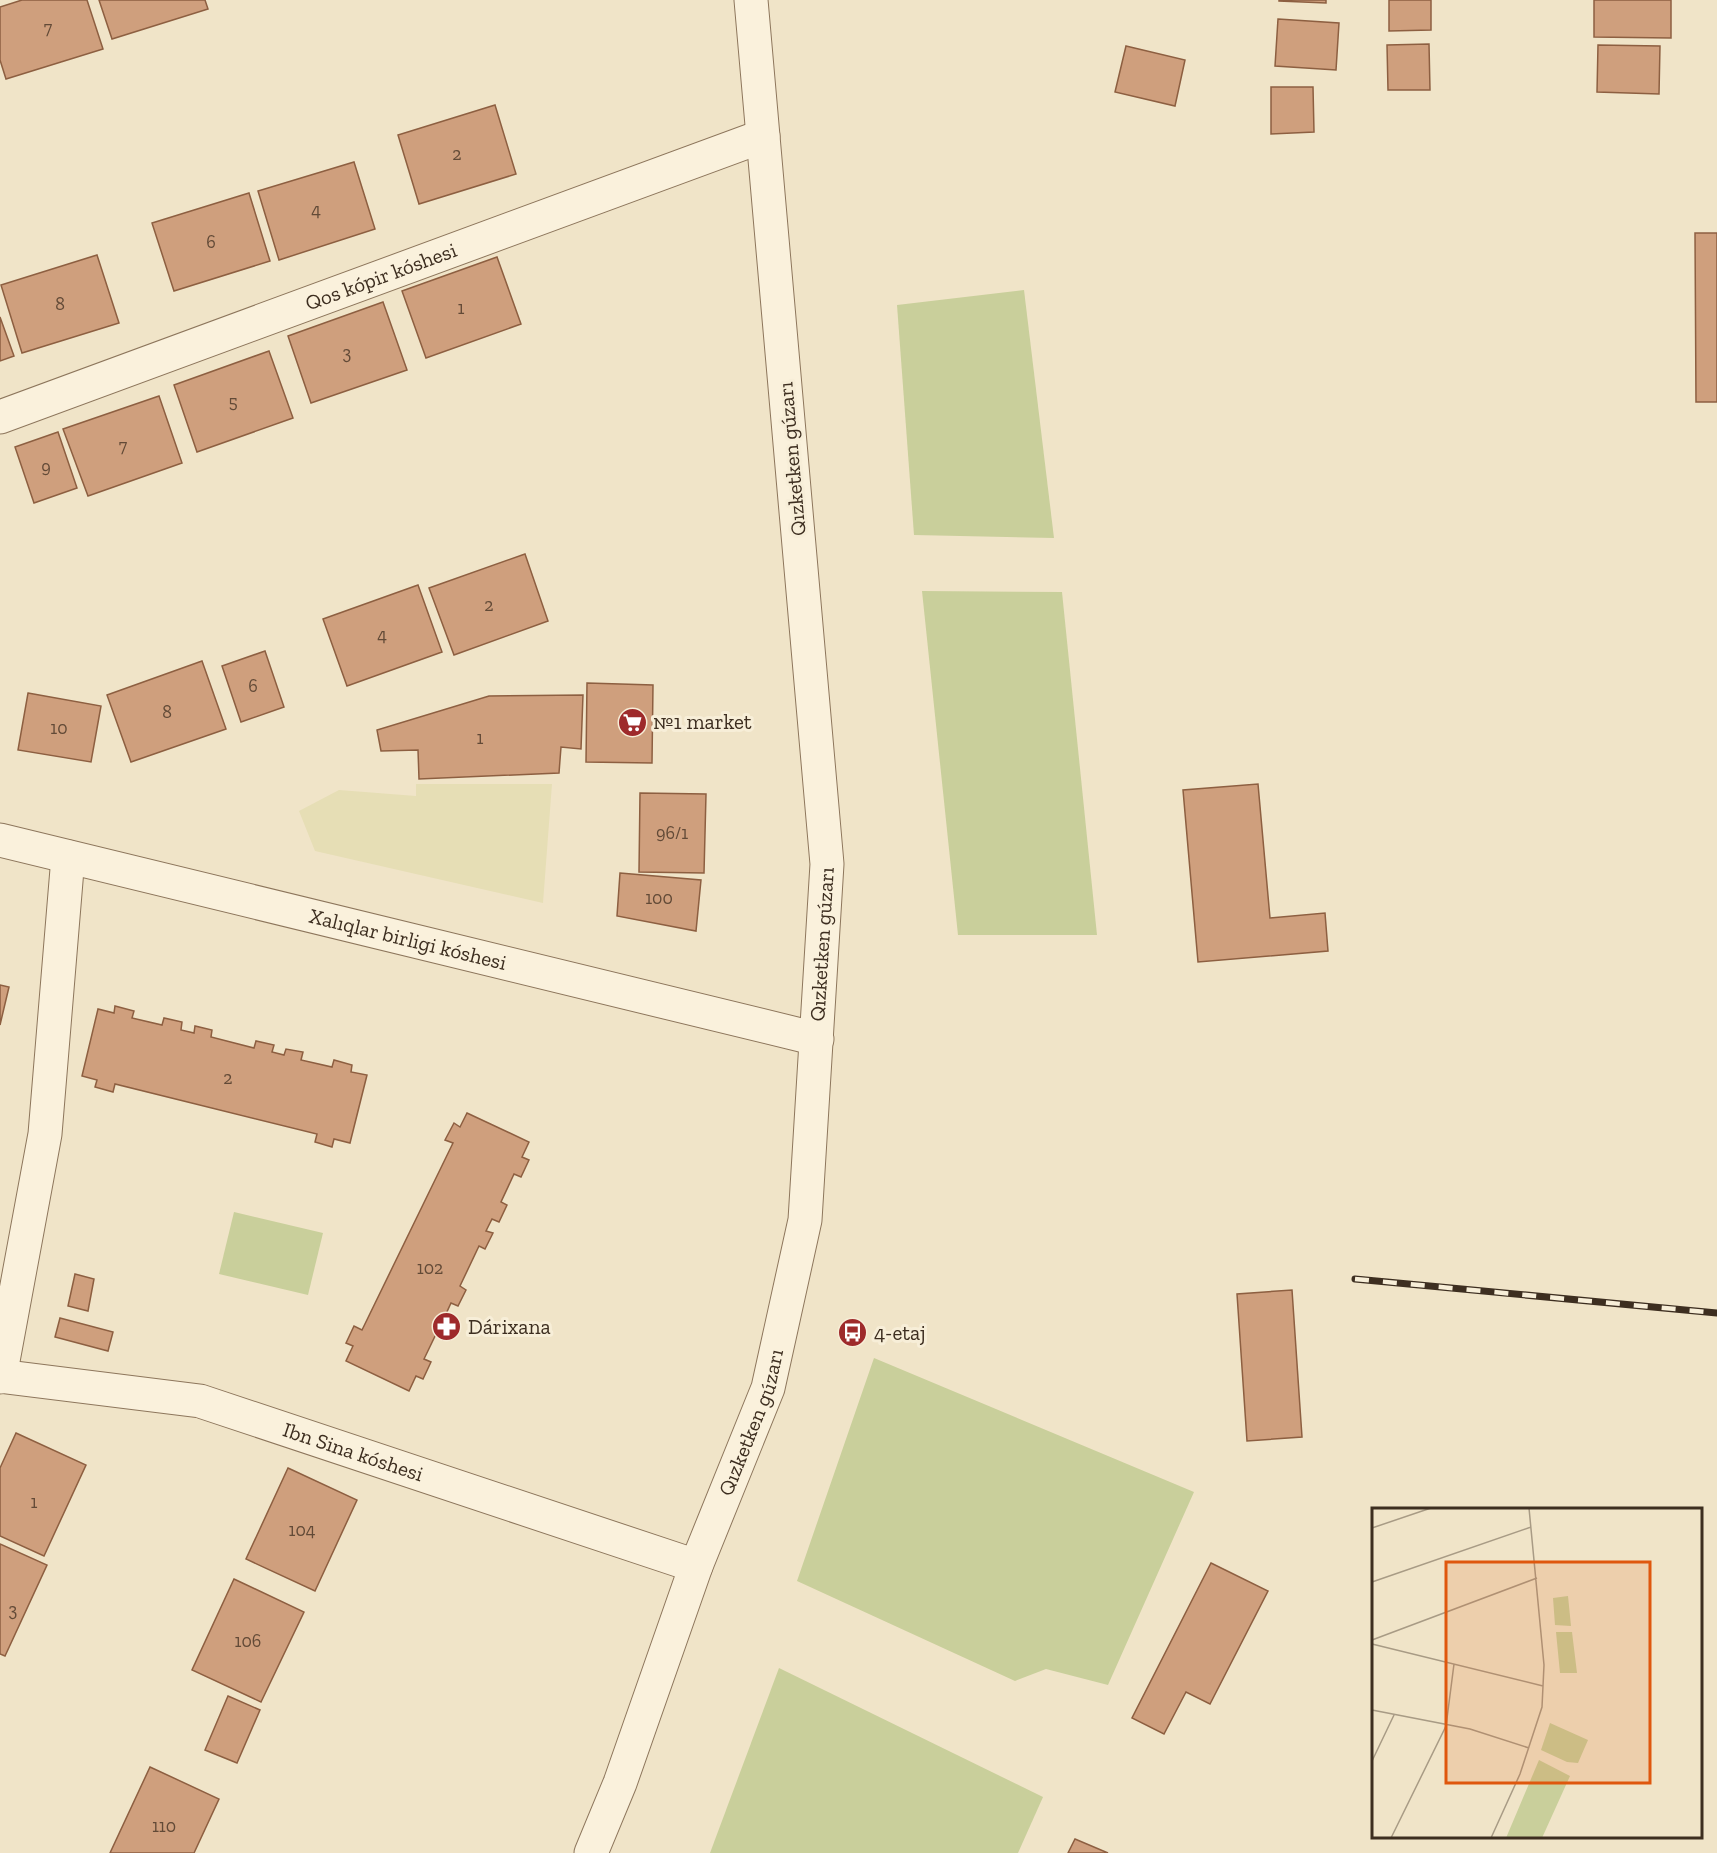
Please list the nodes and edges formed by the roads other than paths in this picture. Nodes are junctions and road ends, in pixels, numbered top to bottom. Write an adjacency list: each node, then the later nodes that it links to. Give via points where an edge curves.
1 (751, 0): 2 (street, Qızketken gúzarı)
2 (763, 136): 3 (street, Qos kópir kóshesi); 6 (street, Qızketken gúzarı, via 827,864)
3 (0, 417)
4 (0, 840): 5 (street, Xalıqlar birligi kóshesi)
5 (68, 857): 6 (street, Xalıqlar birligi kóshesi); 7 (street, via 45,1134)
6 (818, 1039): 8 (street, Qızketken gúzarı, via 805,1220 768,1388)
7 (0, 1376): 8 (street, Ibn Sina kóshesi, via 200,1401)
8 (696, 1566): 9 (street, Qızketken gúzarı, via 620,1783)
9 (591, 1853)

